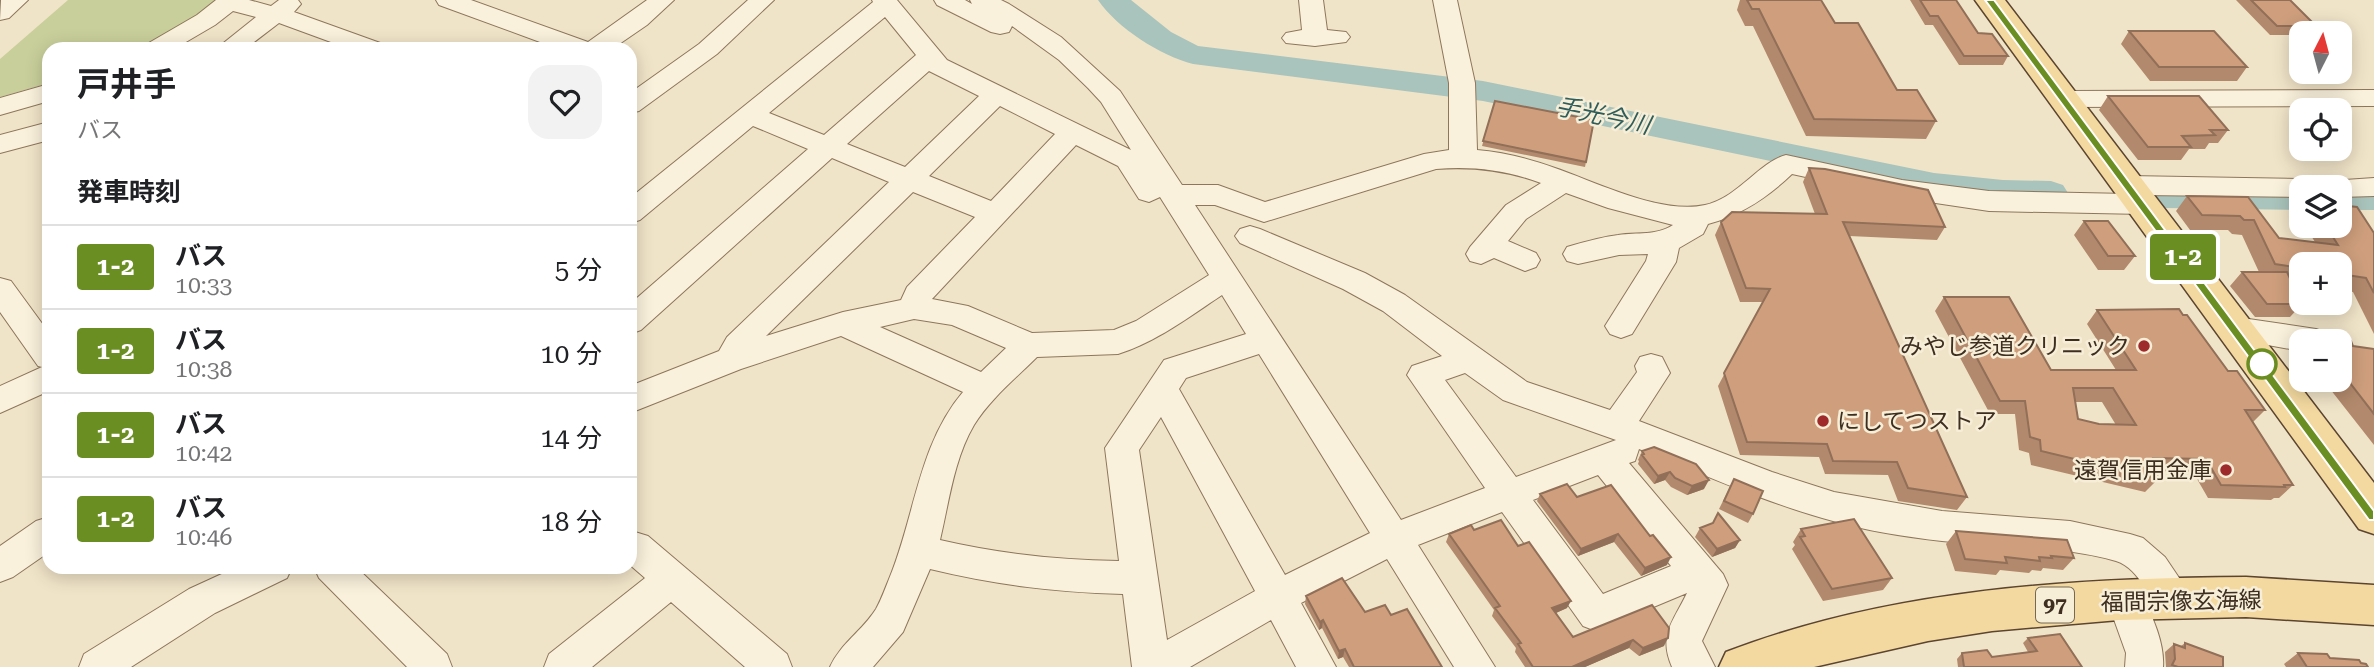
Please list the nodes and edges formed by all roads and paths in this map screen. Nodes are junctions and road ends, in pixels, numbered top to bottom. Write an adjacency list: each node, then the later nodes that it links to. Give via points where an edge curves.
1 (16, 0): 14 (street)
2 (448, 0): 19 (street)
3 (762, 0): 26 (street, via 708,48)
4 (946, 0): 29 (street, via 1012,33 1041,55 1088,101)
5 (982, 0): 29 (street, via 1021,20 1096,80)
6 (1006, 0): 34 (street, via 1059,31 1127,94 1160,147)
7 (1311, 0): 15 (street)
8 (1445, 0): 33 (street, via 1461,88)
9 (1990, 0): 24 (main road)
10 (230, 1): 13 (street); 16 (street)
11 (885, 1): 21 (street); 28 (street)
12 (653, 2): 20 (street, via 638,20)
13 (286, 7): 17 (street); 18 (street)
14 (0, 13)
15 (1316, 38)
16 (168, 42)
17 (238, 42)
18 (359, 42)
19 (563, 42)
20 (605, 42)
21 (929, 57): 23 (street); 32 (street)
22 (42, 94): 27 (street)
23 (996, 95): 29 (street); 35 (street)
24 (2065, 99): 25 (street); 41 (main road)
25 (2374, 99)
26 (637, 100)
27 (0, 107)
28 (749, 115): 32 (street); 42 (street)
29 (1107, 132): 34 (street); 43 (street); 49 (street, via 1157,205)
30 (42, 136): 31 (street)
31 (0, 144)
32 (827, 146): 35 (street); 52 (street)
33 (1463, 155): 36 (street, via 1516,164); 45 (street, via 1434,160)
34 (1154, 161): 40 (street)
35 (909, 179): 43 (street); 60 (street, via 738,345)
36 (1564, 181): 44 (street, via 1634,206); 48 (street, via 1516,212 1485,249)
37 (2374, 187): 38 (street)
38 (2352, 188)
39 (2289, 189): 41 (street)
40 (1175, 195): 45 (street, via 1218,195); 49 (street)
41 (2136, 195): 44 (street, via 2033,203 1965,198 1786,164 1760,189); 55 (main road)
42 (637, 207)
43 (996, 214): 51 (street, via 918,295)
44 (1695, 217): 46 (street, via 1693,227)
45 (1257, 224): 49 (street); 61 (street, via 1394,303)
46 (1665, 243): 47 (street, via 1619,245); 54 (street, via 1661,262)
47 (1578, 254)
48 (1525, 260)
49 (1219, 273): 57 (street); 58 (street, via 1147,329 1118,342)
50 (4, 303): 59 (street)
51 (914, 308): 53 (street); 58 (street, via 957,314)
52 (637, 316)
53 (843, 324): 60 (street); 64 (street)
54 (1621, 326)
55 (2235, 329): 56 (street); 70 (main road)
56 (2289, 337)
57 (1266, 340): 65 (street, via 1175,369); 72 (street)
58 (1029, 345): 64 (street)
59 (42, 349)
60 (730, 360): 66 (street)
61 (1468, 360): 68 (street, via 1515,391); 69 (street, via 1423,375)
62 (1651, 366): 68 (street, via 1654,373)
63 (42, 380): 67 (street)
64 (985, 388): 74 (street, via 962,416 943,454)
65 (1163, 389): 79 (street, via 1122,448); 81 (street)
66 (637, 397)
67 (0, 400)
68 (1611, 442): 69 (street); 76 (street); 82 (street, via 1653,439 1834,507 1942,526 2070,536 2130,549 2152,568)
69 (1509, 495): 72 (street); 76 (street, via 1596,614)
70 (2374, 516)
71 (42, 537): 75 (street)
72 (1394, 538): 81 (street); 92 (street)
73 (637, 549): 80 (street)
74 (919, 551): 79 (street, via 992,568); 89 (street, via 890,620)
75 (0, 566)
76 (1698, 572): 93 (street, via 1710,585 1683,641 1687,657)
77 (259, 574): 85 (street, via 202,601)
78 (338, 574): 86 (street)
79 (1138, 578): 90 (street)
80 (672, 579): 87 (street); 88 (street)
81 (1278, 597): 90 (street); 91 (street)
82 (2173, 597): 83 (main road, 福間宗像玄海線 / 97); 84 (main road, 福間宗像玄海線 / 97)
83 (2126, 600): 94 (main road, 福間宗像玄海線 / 97, via 1931,620 1855,635); 95 (street, via 2145,653)
84 (2374, 605)
85 (99, 667)
86 (433, 667)
87 (563, 667)
88 (773, 667)
89 (849, 667)
90 (1153, 667)
91 (1317, 667)
92 (1476, 667)
93 (1696, 667)
94 (1743, 667)
95 (2144, 667)

